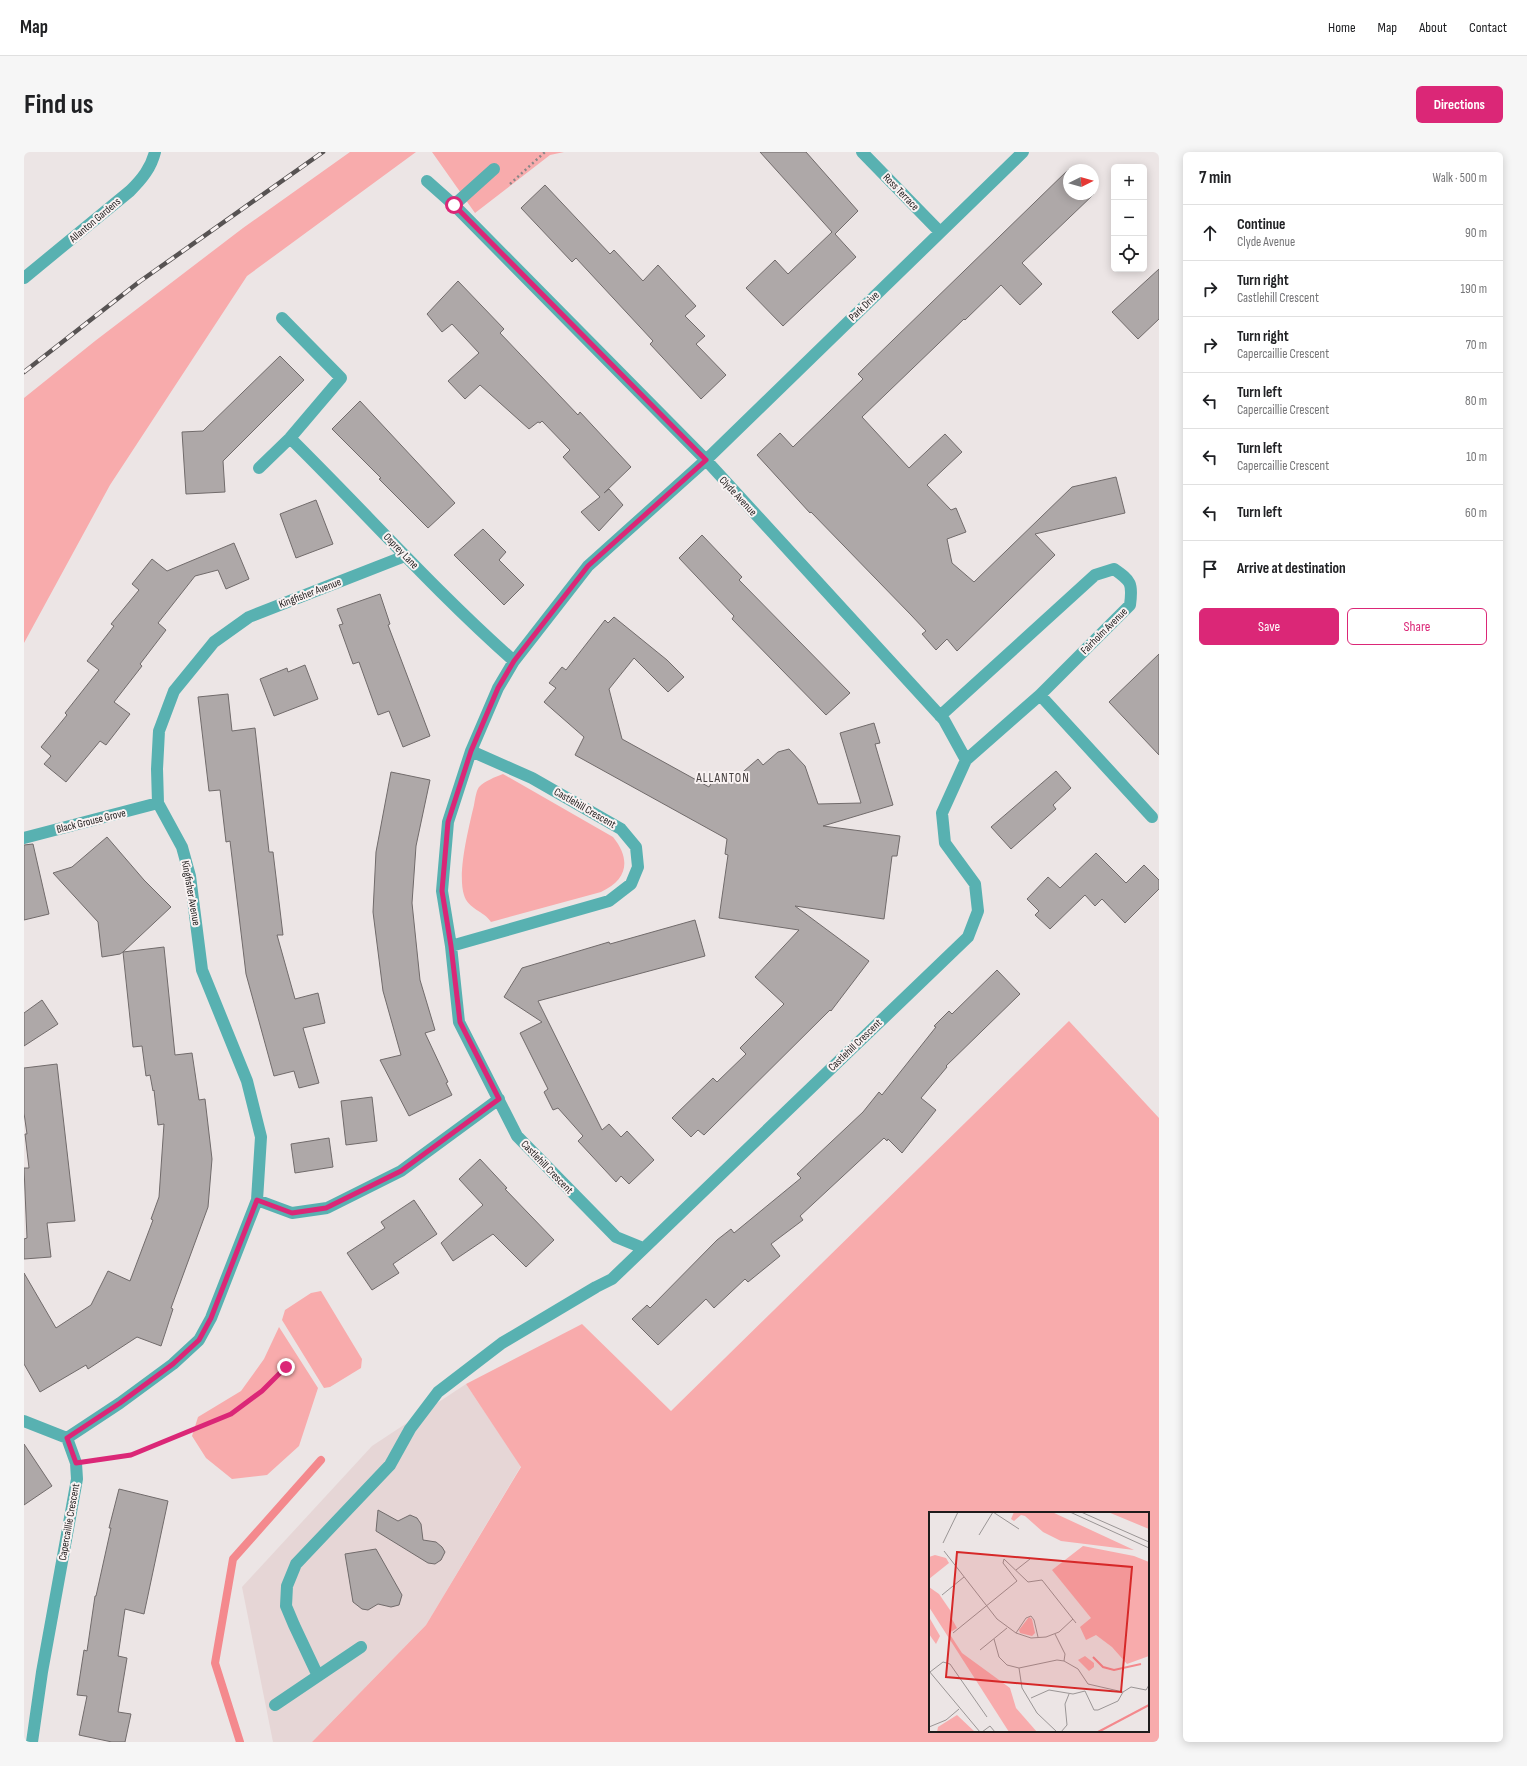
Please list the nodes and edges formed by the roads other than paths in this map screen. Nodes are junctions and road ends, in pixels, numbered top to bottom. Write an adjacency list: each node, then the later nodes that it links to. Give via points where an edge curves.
1 (155, 152): 8 (street, Allanton Gardens, via 143,178 130,191)
2 (862, 152): 7 (street, Ross Terrace)
3 (1023, 152): 7 (street, Park Drive)
4 (494, 169): 6 (street)
5 (427, 181): 6 (street, Clyde Avenue)
6 (454, 205): 11 (street, Clyde Avenue)
7 (940, 232): 11 (street, Park Drive)
8 (24, 278)
9 (282, 318): 10 (street, via 341,378)
10 (290, 438): 12 (street); 13 (street, Osprey Lane, via 358,504)
11 (706, 460): 14 (street, Castlehill Crescent, via 588,566); 16 (street, Clyde Avenue)
12 (259, 468)
13 (405, 556): 14 (street, Osprey Lane); 19 (street, Kingfisher Avenue, via 248,617 214,642 174,691 159,731)
14 (514, 661): 17 (street, Castlehill Crescent, via 498,688)
15 (1040, 695): 16 (street, Fairholm Avenue, via 1130,605 1132,592 1128,579 1114,569 1095,575); 18 (street, Fairholm Avenue); 20 (street)
16 (940, 716): 18 (street, Clyde Avenue)
17 (471, 751): 22 (street, Castlehill Crescent, via 448,822 442,891); 22 (street, Castlehill Crescent, via 532,778 621,829 636,847 638,867 632,884 609,902)
18 (966, 760): 25 (street, Castlehill Crescent, via 942,813 945,844 975,884 978,911 968,937)
19 (158, 803): 21 (street, Black Grouse Grove); 24 (street, Kingfisher Avenue, via 182,847 190,876 202,970 247,1081 258,1123 261,1137)
20 (1152, 817)
21 (24, 838)
22 (451, 946): 23 (street, Castlehill Crescent, via 460,1022)
23 (499, 1099): 24 (street, via 401,1171 326,1208 292,1213); 25 (street, Castlehill Crescent, via 517,1136 616,1238)
24 (257, 1200): 27 (street, via 211,1318 199,1340 173,1364)
25 (643, 1248): 29 (street, Castlehill Crescent, via 612,1279 502,1344 438,1392 410,1429 390,1465 296,1564 287,1586 286,1606)
26 (24, 1421): 27 (street)
27 (67, 1438): 31 (street, Capercaillie Crescent, via 76,1463 77,1479)
28 (361, 1647): 29 (street)
29 (318, 1676): 30 (street)
30 (276, 1705)
31 (32, 1742)

